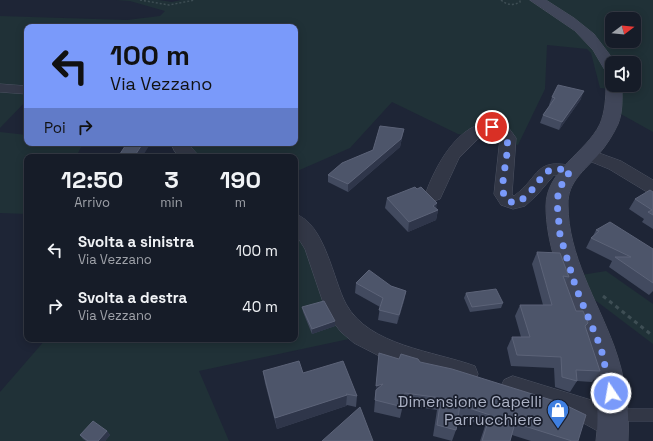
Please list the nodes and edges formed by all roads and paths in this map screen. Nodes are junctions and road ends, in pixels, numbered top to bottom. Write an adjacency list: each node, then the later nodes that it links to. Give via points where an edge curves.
1 (140, 0): 2 (path, via 169,5)
2 (194, 0)
3 (501, 0): 4 (path, via 512,5)
4 (520, 0)
5 (536, 0): 6 (street, via 562,15 586,35)
6 (605, 56)
7 (0, 88): 8 (street)
8 (24, 90)
9 (614, 92): 12 (street, via 610,121)
10 (180, 146): 11 (street)
11 (188, 154)
12 (588, 154): 13 (street); 14 (street, via 615,165)
13 (570, 171): 15 (street, via 549,170 522,200 517,203 510,202 503,194 508,138 498,128 487,128 455,150 441,173); 17 (street, via 559,189 558,218 560,235)
14 (653, 188)
15 (434, 195)
16 (298, 224): 20 (street, via 304,229 314,246 338,310 349,325 365,338 386,350 582,409)
17 (576, 288): 18 (path, via 595,291 602,295); 20 (street, via 601,348 611,393)
18 (653, 336)
19 (653, 415): 20 (lane)
20 (613, 427)

